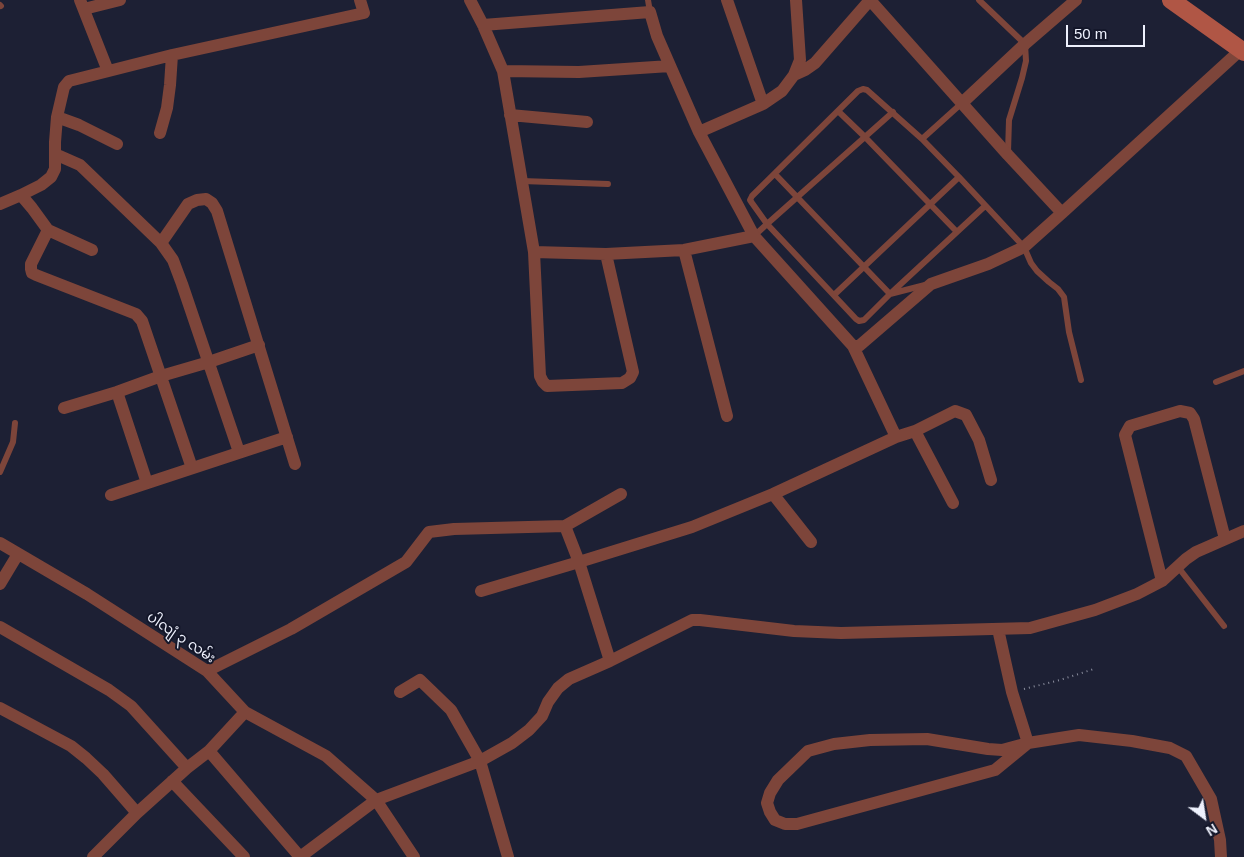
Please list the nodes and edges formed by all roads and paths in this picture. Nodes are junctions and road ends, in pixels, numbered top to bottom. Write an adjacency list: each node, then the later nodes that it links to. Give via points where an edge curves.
1 (120, 0): 10 (street)
2 (360, 0): 15 (street, via 364,13)
3 (470, 0): 12 (street)
4 (727, 0): 21 (street)
5 (796, 0): 19 (street, via 800,60)
6 (871, 0): 19 (street, via 815,63); 20 (street)
7 (979, 0): 13 (lane)
8 (1076, 0): 13 (street)
9 (1171, 0): 14 (main road)
10 (82, 5): 17 (street)
11 (649, 6): 12 (street); 16 (street)
12 (483, 25): 18 (street)
13 (1025, 44): 20 (street); 33 (lane, via 1026,61 1009,120)
14 (1243, 50): 43 (street)
15 (172, 55): 17 (street); 27 (street, via 167,108)
16 (670, 66): 18 (street, via 578,72); 28 (street)
17 (108, 71): 25 (street, via 69,81 64,87)
18 (503, 71): 24 (street)
19 (794, 75): 21 (street, via 782,90)
20 (962, 103): 30 (lane); 33 (street)
21 (763, 104): 28 (street)
22 (838, 111): 23 (lane, via 862,89); 29 (lane); 34 (lane)
23 (893, 112): 29 (lane); 30 (lane)
24 (510, 115): 26 (street); 36 (street)
25 (57, 117): 31 (street); 32 (street)
26 (587, 122)
27 (160, 132)
28 (699, 132): 47 (street)
29 (865, 137): 39 (lane); 41 (lane)
30 (922, 139): 35 (lane)
31 (117, 144)
32 (55, 154): 38 (street, via 51,177 41,186); 48 (street, via 80,165)
33 (1008, 155): 43 (street)
34 (775, 174): 39 (lane); 44 (lane, via 750,198)
35 (959, 177): 41 (lane); 42 (lane)
36 (522, 181): 37 (lane); 52 (street)
37 (608, 184)
38 (21, 195): 40 (street); 45 (street)
39 (798, 197): 44 (lane); 54 (lane)
40 (0, 204)
41 (929, 205): 46 (lane); 54 (lane)
42 (985, 206): 46 (lane); 49 (lane)
43 (1062, 213): 49 (street)
44 (767, 224): 47 (lane); 57 (lane)
45 (48, 230): 50 (street); 62 (street, via 31,264 32,272 136,314 142,321)
46 (957, 232): 56 (lane)
47 (754, 236): 51 (street); 59 (street)
48 (161, 243): 58 (street, via 188,204 206,199 212,203); 60 (street, via 173,260)
49 (1024, 247): 55 (street); 63 (lane, via 1031,263 1064,297)
50 (92, 250)
51 (684, 250): 53 (street); 67 (street)
52 (534, 252): 53 (street); 53 (street, via 540,376 547,386 622,383 634,372)
53 (606, 254)
54 (864, 267): 56 (lane); 57 (lane)
55 (931, 284): 56 (lane); 59 (street, via 859,346)
56 (890, 294): 57 (lane, via 864,320 859,321)
57 (834, 296)
58 (258, 345): 60 (street); 70 (street)
59 (852, 346): 71 (street)
60 (209, 362): 62 (street); 72 (street)
61 (1244, 371): 64 (lane)
62 (161, 376): 65 (street); 74 (street)
63 (1081, 380)
64 (1216, 382)
65 (117, 392): 66 (street); 77 (street)
66 (64, 408)
67 (727, 416)
68 (16, 423): 75 (lane)
69 (915, 431): 71 (street); 76 (street, via 955,411 966,415 979,440); 81 (street)
70 (287, 437): 72 (street); 73 (street)
71 (896, 437): 79 (street)
72 (239, 452): 74 (street)
73 (295, 464)
74 (192, 468): 77 (street)
75 (0, 472)
76 (991, 480)
77 (148, 483): 80 (street)
78 (621, 494): 82 (street)
79 (774, 494): 85 (street); 88 (street, via 692,527)
80 (111, 495)
81 (953, 503)
82 (565, 526): 88 (street); 98 (street, via 429,532 406,562 291,629)
83 (1244, 531): 84 (street)
84 (1225, 539): 89 (street, via 1196,552); 90 (street, via 1190,412 1180,411 1130,426 1125,435)
85 (811, 542)
86 (0, 544): 87 (street, ပါလျံ ၃ လမ်း)
87 (18, 554): 91 (street); 98 (street, ပါလျံ ၃ လမ်း)
88 (579, 562): 92 (street); 96 (street)
89 (1178, 566): 90 (street); 93 (lane)
90 (1162, 581): 95 (street, via 1095,610 1030,628)
91 (0, 584)
92 (481, 591)
93 (1224, 626)
94 (0, 627): 106 (street, via 131,706)
95 (998, 629): 96 (street, via 841,633 692,620); 100 (street)
96 (610, 661): 105 (street, via 569,679 558,688 542,716 529,730)
97 (1094, 669): 100 (path)
98 (207, 671): 102 (street, ပါလျံ ၃ လမ်း)
99 (400, 692): 105 (street, via 420,680 451,710)
100 (1012, 692): 103 (street)
101 (0, 708): 109 (street, via 71,746 103,774)
102 (244, 712): 104 (street); 108 (street, ပါလျံ ၃ လမ်း, via 326,756)
103 (1028, 743): 103 (street, via 995,770 797,824 775,820 770,812 770,793 778,780 808,750 870,740 927,739 1002,750); 115 (street, via 1079,735 1170,748 1186,756 1211,799 1220,840)
104 (209, 752): 106 (street); 112 (street)
105 (480, 761): 108 (street); 114 (street)
106 (187, 768): 107 (street)
107 (172, 781): 109 (street); 111 (street)
108 (376, 800): 112 (street); 113 (street, ပါလျံ ၃ လမ်း)
109 (137, 813): 110 (street)
110 (94, 857)
111 (244, 857)
112 (300, 857)
113 (414, 857)
114 (508, 857)
115 (1220, 857)

